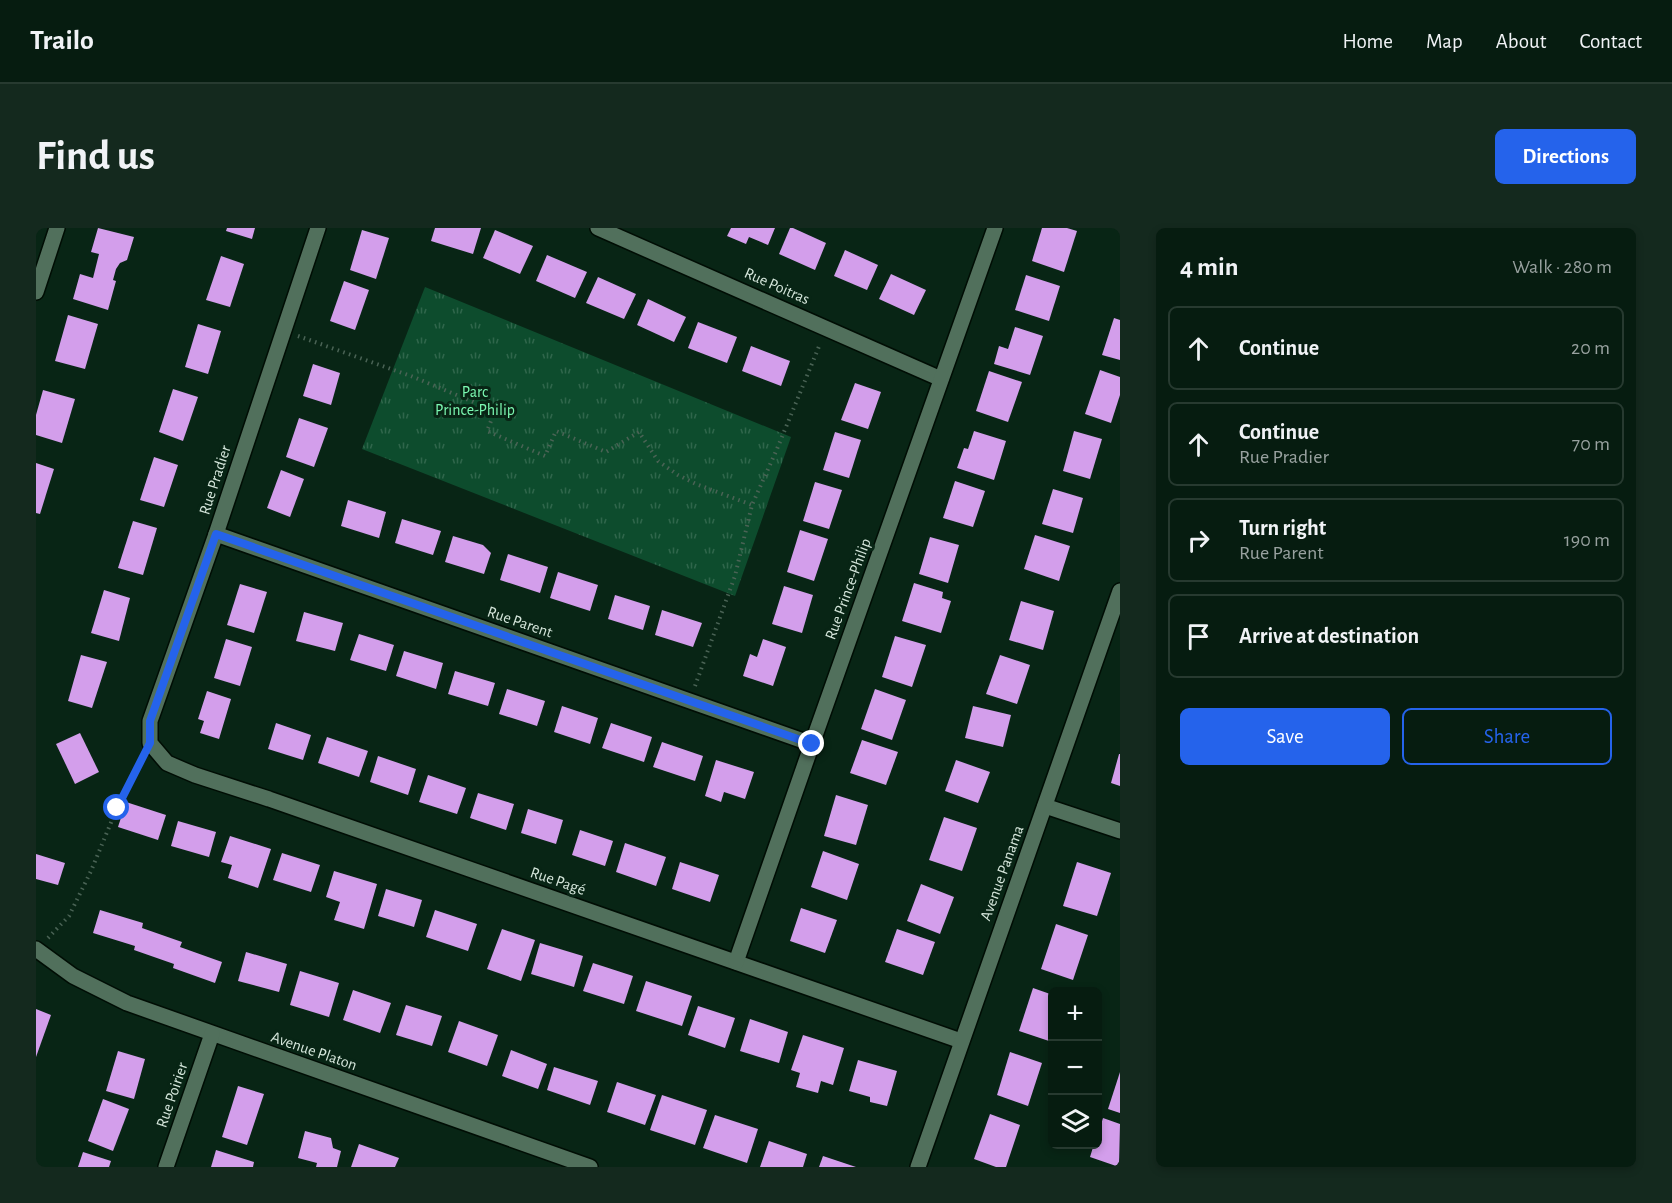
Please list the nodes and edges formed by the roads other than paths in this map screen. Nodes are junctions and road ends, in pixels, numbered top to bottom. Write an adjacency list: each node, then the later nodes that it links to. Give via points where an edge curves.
1 (57, 228): 5 (street)
2 (318, 228): 7 (street, Rue Pradier)
3 (598, 228): 6 (street, Rue Poitras)
4 (995, 228): 6 (street, Rue Prince-Philip)
5 (36, 292)
6 (941, 379): 10 (street, Rue Prince-Philip)
7 (216, 534): 9 (street, Rue Pradier, via 150,721); 10 (street, Rue Parent)
8 (1120, 591): 11 (street, Avenue Panama)
9 (150, 743): 14 (street, Rue Pagé, via 167,763 195,775)
10 (812, 744): 14 (street, Rue Prince-Philip)
11 (1045, 806): 12 (street); 16 (street, Avenue Panama)
12 (1120, 831)
13 (42, 944): 15 (street, Avenue Platon, via 73,976 127,1003)
14 (736, 962): 16 (street, Rue Pagé)
15 (212, 1034): 17 (street, Rue Poirier); 18 (street, Avenue Platon)
16 (961, 1041): 19 (street, Avenue Panama)
17 (166, 1167)
18 (590, 1167)
19 (918, 1167)

